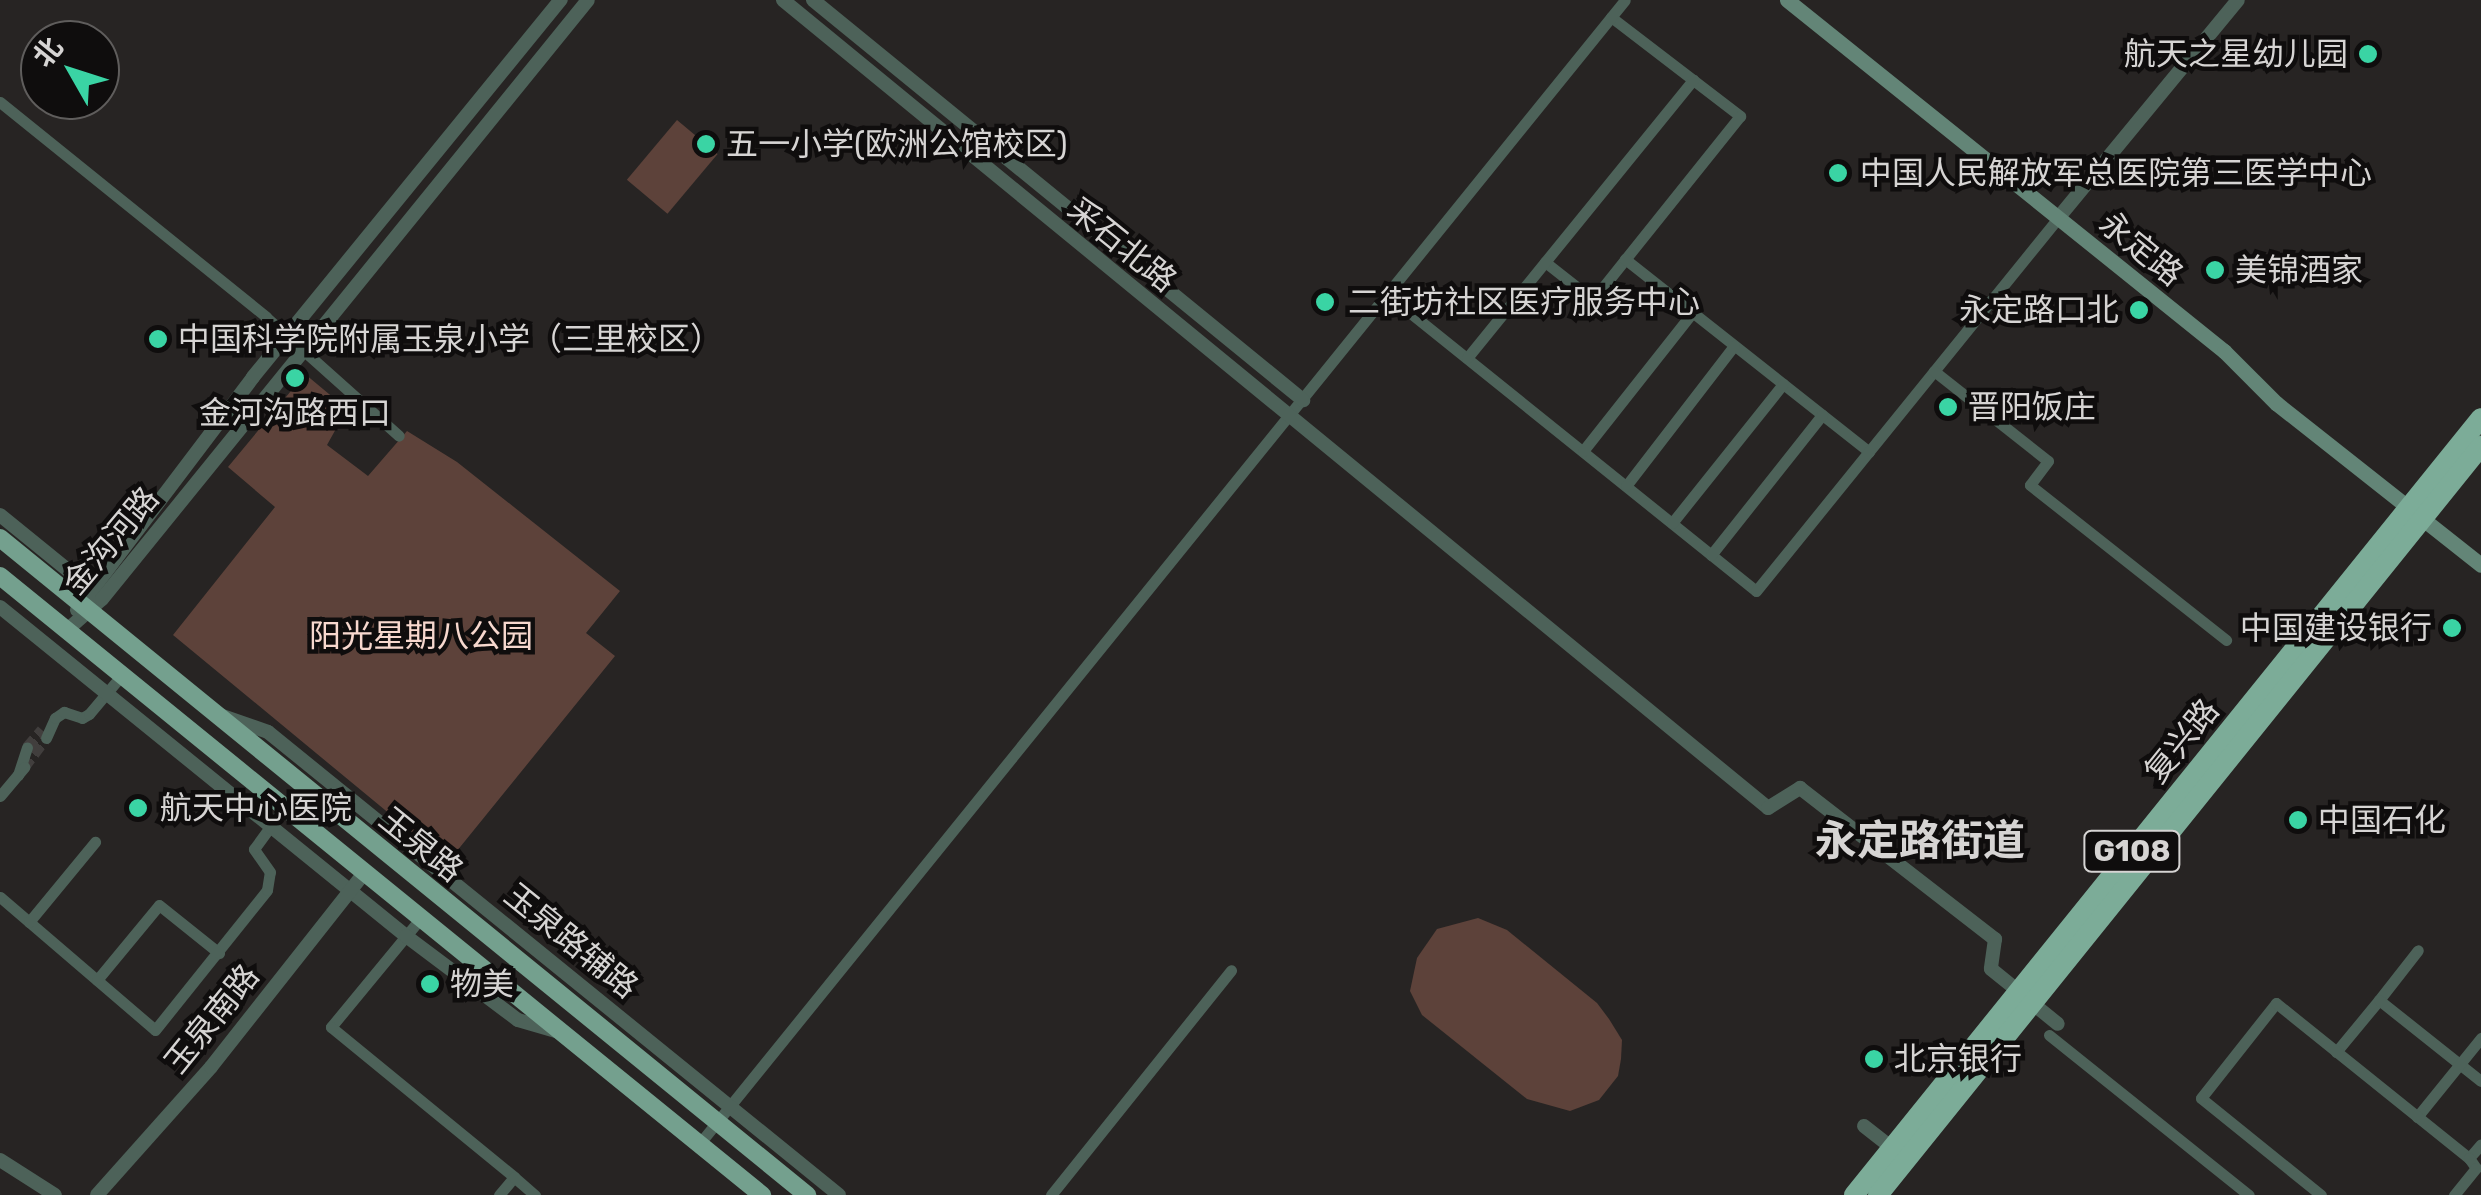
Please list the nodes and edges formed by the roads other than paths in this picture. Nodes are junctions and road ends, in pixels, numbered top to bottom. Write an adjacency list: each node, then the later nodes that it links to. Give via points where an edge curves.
1 (561, 0): 16 (street, 金沟河路)
2 (588, 0): 18 (street, 金沟河路)
3 (784, 0): 23 (street, 采石北路)
4 (812, 0): 22 (street, 采石北路)
5 (1625, 0): 8 (street)
6 (1786, 0): 11 (main road, 永定路)
7 (2238, 0): 11 (street)
8 (1612, 16): 9 (street); 14 (street)
9 (1693, 80): 12 (street, via 1740,116); 13 (street)
10 (0, 102): 16 (street)
11 (2059, 218): 20 (street); 32 (main road, 永定路)
12 (1625, 260): 13 (street, via 1600,291 1587,296); 15 (street)
13 (1545, 262): 19 (street)
14 (1388, 294): 19 (street); 22 (street)
15 (1692, 313): 17 (street); 28 (street)
16 (289, 337): 18 (street); 40 (street, 金沟河路, via 182,467)
17 (1734, 346): 21 (street); 30 (street)
18 (305, 351): 26 (street); 40 (street, 金沟河路)
19 (1467, 358): 28 (street)
20 (1934, 372): 29 (street); 44 (street, via 2048,462 2030,485)
21 (1783, 384): 24 (street); 33 (street)
22 (1303, 400): 23 (street)
23 (1290, 415): 65 (street, 采石北路, via 1768,808 1800,788 1995,940 1991,969); 74 (street)
24 (1822, 415): 29 (street); 35 (street)
25 (2481, 418): 32 (highway, 复兴路 / G108)
26 (399, 436)
27 (2481, 446): 32 (highway, 复兴路 / G108)
28 (1583, 451): 30 (street)
29 (1869, 452): 35 (street, via 1756,591)
30 (1626, 486): 33 (street)
31 (0, 515): 40 (street)
32 (2416, 517): 37 (main road, 永定路); 38 (main road, 永定路); 65 (highway, 复兴路 / G108)
33 (1672, 523): 35 (street)
34 (0, 538): 36 (main road, 玉泉路)
35 (1711, 554)
36 (32, 564): 39 (main road, via 28,582); 40 (main road, 玉泉路)
37 (2481, 565)
38 (2481, 578)
39 (3, 579): 42 (main road, 玉泉路)
40 (87, 601): 42 (street, 金沟河路); 43 (main road, 玉泉路)
41 (0, 606): 47 (street)
42 (66, 631): 45 (main road, 玉泉路)
43 (119, 636): 45 (main road, via 92,634); 48 (main road, 玉泉路)
44 (2226, 640)
45 (87, 648): 46 (main road, 玉泉路)
46 (120, 676): 47 (street); 52 (main road, 玉泉路)
47 (107, 692): 49 (street, via 82,718 64,712); 53 (street)
48 (210, 712): 73 (main road, 玉泉路); 74 (street, 玉泉路辅路, via 268,732)
49 (46, 731)
50 (27, 747): 51 (street, via 21,771)
51 (0, 796)
52 (284, 808): 53 (street); 55 (main road, 玉泉路)
53 (270, 826): 56 (street); 62 (street, via 254,849 270,883)
54 (95, 842): 59 (street)
55 (364, 872): 56 (street, 玉泉南路); 58 (main road, 玉泉路)
56 (349, 892): 60 (street); 86 (street, 玉泉南路, via 211,1067)
57 (0, 897): 59 (street)
58 (420, 919): 60 (street); 68 (main road, 玉泉路)
59 (29, 922): 64 (street)
60 (406, 936): 68 (street, via 518,1020); 84 (street, via 330,1027)
61 (2418, 950): 66 (street)
62 (219, 953): 64 (street, via 159,905); 64 (street, via 156,1030)
63 (1231, 970): 92 (street)
64 (97, 980)
65 (2026, 997): 67 (street); 81 (highway, 复兴路 / G108); 94 (highway, 复兴路 / G108)
66 (2380, 1000): 70 (street); 71 (street)
67 (2054, 1030): 95 (street)
68 (560, 1032): 76 (main road, 玉泉路)
69 (2481, 1038): 71 (street)
70 (2336, 1052): 75 (street); 96 (street, via 2276,1004 2201,1098)
71 (2460, 1064): 72 (street); 75 (street)
72 (2481, 1081)
73 (686, 1100): 76 (main road, via 685,1117); 77 (main road, 玉泉路)
74 (730, 1106): 77 (street); 91 (street, 玉泉路辅路)
75 (2417, 1117): 82 (street)
76 (672, 1120): 79 (main road, 玉泉路)
77 (716, 1123): 79 (street); 90 (main road, 玉泉路)
78 (1864, 1126): 81 (street)
79 (700, 1144): 89 (main road, 玉泉路)
80 (2481, 1144): 82 (street)
81 (1892, 1148): 93 (highway, 复兴路 / G108)
82 (2469, 1158): 97 (street, via 2476,1168)
83 (0, 1160): 85 (street)
84 (514, 1177): 87 (street); 88 (street)
85 (56, 1195)
86 (97, 1195)
87 (499, 1195)
88 (535, 1195)
89 (762, 1195)
90 (807, 1195)
91 (839, 1195)
92 (1052, 1195)
93 (1854, 1195)
94 (1878, 1195)
95 (2248, 1195)
96 (2321, 1195)
97 (2454, 1195)

